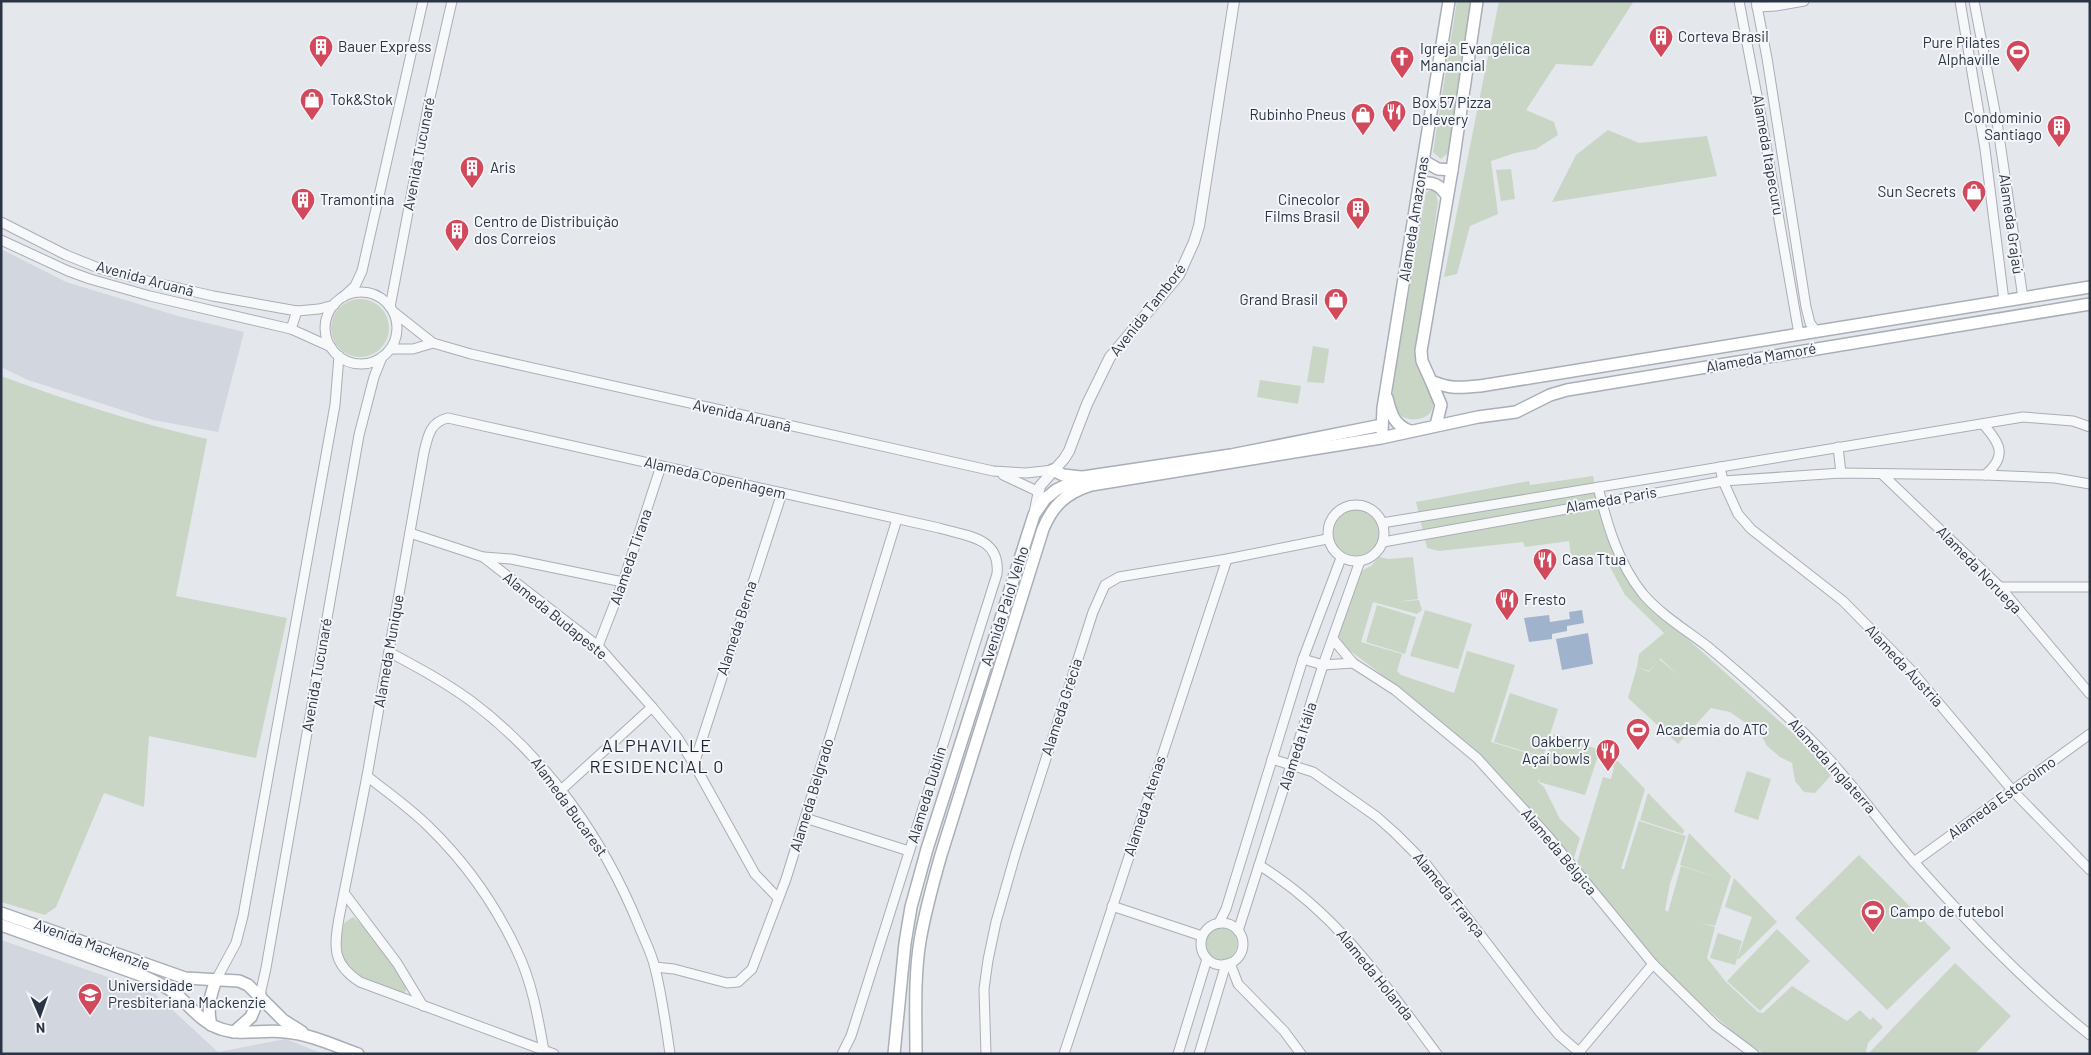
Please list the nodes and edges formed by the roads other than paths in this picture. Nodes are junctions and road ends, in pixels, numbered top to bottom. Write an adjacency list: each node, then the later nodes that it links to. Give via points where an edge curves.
1 (423, 1): 30 (street, Avenida Tucunaré, via 362,271 355,286)
2 (452, 1): 37 (street, Avenida Tucunaré, via 429,102)
3 (1234, 1): 63 (street, Avenida Tamboré, via 1194,242 1179,274 1110,357 1090,396 1069,451)
4 (1449, 1): 19 (main road, Alameda Amazonas)
5 (1477, 1): 22 (main road, Alameda Amazonas)
6 (1739, 1): 11 (street, Alameda Itapecuru)
7 (1804, 1): 10 (street, via 1776,6)
8 (1960, 1): 14 (street, Alameda Grajaú)
9 (1974, 1): 13 (street, Alameda Grajaú)
10 (1757, 4): 12 (street, Alameda Itapecuru)
11 (1748, 48): 12 (street); 16 (street, Alameda Itapecuru)
12 (1765, 48): 15 (street, Alameda Itapecuru)
13 (1982, 51): 14 (street); 18 (street, Alameda Grajaú)
14 (1968, 53): 17 (street, Alameda Grajaú)
15 (1767, 58): 16 (street); 35 (street, Alameda Itapecuru)
16 (1750, 59): 36 (street, Alameda Itapecuru)
17 (1985, 149): 18 (street); 21 (street, Alameda Grajaú)
18 (2001, 149): 20 (street, Alameda Grajaú)
19 (1424, 161): 22 (main road, via 1438,169); 23 (main road, Alameda Amazonas)
20 (2003, 166): 21 (street, Alameda Grajaú); 28 (street, Alameda Grajaú)
21 (1988, 167): 27 (street, Alameda Grajaú)
22 (1452, 170): 24 (main road, Alameda Amazonas)
23 (1420, 184): 24 (main road, via 1436,184); 52 (main road, Alameda Amazonas)
24 (1448, 196): 50 (main road, Alameda Amazonas, via 1421,351)
25 (1, 222): 38 (street, Avenida Aruanã, via 101,269 214,296)
26 (1, 240): 40 (street, Avenida Aruanã, via 90,279)
27 (2001, 281): 28 (street, Alameda Grajaú, via 2003,284); 32 (street, Alameda Grajaú)
28 (2020, 282): 31 (street, Alameda Grajaú)
29 (2090, 288): 31 (main road, Alameda Mamoré)
30 (344, 297): 34 (street); 37 (street, via 366,293 378,297)
31 (2023, 298): 32 (main road, Alameda Mamoré)
32 (2004, 300): 39 (main road, Alameda Mamoré)
33 (2090, 304): 43 (main road, Alameda Mamoré)
34 (334, 305): 38 (street, Avenida Aruanã); 45 (street, via 326,325 326,337)
35 (1806, 307): 36 (street); 41 (street, Alameda Itapecuru)
36 (1795, 308): 42 (street, Alameda Itapecuru)
37 (392, 310): 44 (street, Avenida Aruanã); 46 (street, via 397,326)
38 (297, 311): 40 (street)
39 (1890, 319): 41 (main road, Alameda Mamoré); 43 (main road)
40 (291, 330): 45 (street, Avenida Aruanã)
41 (1816, 331): 42 (main road, Alameda Mamoré)
42 (1799, 334): 49 (main road, Alameda Mamoré)
43 (1893, 335): 51 (main road, Alameda Mamoré)
44 (433, 343): 46 (street, Avenida Aruanã, via 413,349); 64 (street, Avenida Aruanã)
45 (331, 347): 47 (street)
46 (391, 349): 48 (street)
47 (338, 356): 48 (street, via 360,364); 121 (street, Avenida Tucunaré, via 335,406 243,916 236,943)
48 (382, 357): 122 (street, Avenida Tucunaré, via 358,435)
49 (1617, 364): 50 (main road, Alameda Mamoré, via 1480,386 1445,387); 51 (main road)
50 (1431, 381): 56 (main road, Alameda Amazonas, via 1441,404)
51 (1621, 382): 56 (main road, Alameda Mamoré, via 1550,395 1516,412)
52 (1386, 394): 55 (main road, Alameda Amazonas); 58 (main road, via 1393,419)
53 (448, 418): 61 (street, Alameda Copenhagem); 78 (street, Alameda Munique, via 436,423 429,434)
54 (1983, 424): 57 (street, Alameda Paris, via 2044,417); 60 (street, Alameda Paris); 66 (street, via 1999,444 1999,460)
55 (1382, 425): 59 (main road, Alameda Amazonas); 68 (main road, Avenida Paiol Velho, via 1231,455)
56 (1436, 425): 58 (main road, Alameda Mamoré)
57 (2090, 427)
58 (1410, 431): 59 (main road, Avenida Paiol Velho)
59 (1381, 438): 135 (main road, Avenida Paiol Velho, via 1091,486 1076,490 1055,506 1043,529 926,908 918,962)
60 (1838, 447): 62 (street, Alameda Paris); 65 (street)
61 (662, 466): 73 (street, Alameda Copenhagem); 86 (street, Alameda Tirana)
62 (1720, 467): 69 (street, Alameda Áustria); 71 (street, Alameda Paris)
63 (1053, 470): 64 (street, Avenida Aruanã, via 1026,473); 68 (main road); 72 (street, Avenida Tamboré)
64 (993, 471): 72 (street)
65 (1841, 473): 67 (street, Alameda Paris); 69 (street, Alameda Paris)
66 (1985, 474): 67 (street, Alameda Paris); 70 (street, Alameda Paris, via 2055,478)
67 (1883, 475): 88 (street, Alameda Noruega)
68 (1083, 477): 75 (main road, Avenida Paiol Velho, via 1056,490)
69 (1723, 481): 74 (street, Alameda Paris); 103 (street, Alameda Áustria, via 1738,514 1751,529 1843,601 1909,668)
70 (2090, 484)
71 (1598, 487): 74 (street, Alameda Inglaterra); 77 (street, Alameda Paris)
72 (1037, 491): 75 (street, Avenida Tamboré)
73 (782, 493): 76 (street, Alameda Copenhagem); 99 (street, Alameda Berna)
74 (1601, 501): 81 (street, Alameda Paris); 106 (street, Alameda Inglaterra, via 1614,544 1643,594 1757,687 1814,742)
75 (1034, 514): 134 (main road, Avenida Paiol Velho, via 927,849 905,944)
76 (897, 520): 80 (street, Alameda Copenhagem); 104 (street, Alameda Belgrado)
77 (1382, 523): 79 (street, via 1366,507 1344,507 1332,517); 81 (street)
78 (410, 533): 82 (street, Alameda Budapeste); 91 (street, Alameda Munique)
79 (1328, 538): 83 (street, via 1330,546); 84 (street, Alameda Grécia)
80 (981, 540): 105 (street, Alameda Dublin, via 994,551 997,574)
81 (1383, 542): 85 (street, via 1376,553)
82 (483, 557): 86 (street, Alameda Budapeste, via 511,559); 90 (street, Alameda Budapeste)
83 (1341, 558): 85 (street); 92 (street, Alameda Itália)
84 (1227, 559): 111 (street, Alameda Atenas); 136 (street, Alameda Grécia, via 1130,574 1111,580 1100,593 996,922 984,989)
85 (1360, 562): 89 (street, Alameda Itália)
86 (623, 582): 90 (street, Alameda Tirana)
87 (2090, 587): 88 (street)
88 (2000, 588): 95 (street, Alameda Noruega)
89 (1333, 639): 93 (street, Alameda Bélgica); 94 (street, Alameda Itália)
90 (598, 646): 96 (street, Alameda Budapeste)
91 (389, 652): 101 (street, Alameda Munique); 102 (street, Alameda Bucarest, via 470,701 537,760)
92 (1304, 659): 94 (street); 98 (street, Alameda Itália)
93 (1353, 663): 94 (street); 119 (street, Alameda Bélgica, via 1395,690 1477,758 1547,835)
94 (1323, 665): 100 (street, Alameda Itália)
95 (2090, 694)
96 (652, 707): 99 (street, Alameda Budapeste); 102 (street)
97 (2090, 734): 103 (street, Alameda Estocolmo)
98 (1272, 759): 100 (street, Alameda França); 113 (street, Alameda Itália)
99 (694, 764): 110 (street, Alameda Budapeste, via 755,874)
100 (1293, 764): 107 (street, Alameda Itália); 129 (street, Alameda França, via 1313,772 1377,817 1426,864 1539,1011)
101 (367, 776): 109 (street, Alameda Munique); 128 (street, via 429,827 487,897 521,959 536,1007)
102 (561, 790): 120 (street, Alameda Bucarest, via 607,856)
103 (2013, 791): 106 (street, Alameda Estocolmo); 108 (street, Alameda Áustria)
104 (805, 818): 105 (street); 110 (street, Alameda Belgrado)
105 (909, 851): 133 (street, Alameda Dublin, via 851,1036)
106 (1914, 862): 126 (street, Alameda Inglaterra, via 2006,962)
107 (1259, 865): 115 (street, Alameda Itália); 141 (street, Alameda Holanda, via 1305,898 1343,933)
108 (2090, 870)
109 (345, 894): 123 (street, via 397,963); 123 (street, Alameda Munique, via 335,940 336,953 344,969 360,982)
110 (778, 898): 120 (street, Alameda Belgrado, via 752,969 738,982 718,982)
111 (1112, 906): 116 (street); 137 (street, Alameda Atenas)
112 (1, 912): 121 (main road, Avenida Mackenzie, via 185,978)
113 (1219, 923): 115 (street); 116 (street, via 1209,927)
114 (1, 925): 124 (main road, Avenida Mackenzie, via 161,984)
115 (1238, 931): 118 (street, via 1242,941 1241,952)
116 (1202, 936): 117 (street, via 1201,948)
117 (1207, 959): 118 (street, via 1220,965); 138 (street)
118 (1228, 964): 139 (street); 140 (street, via 1238,984 1284,1031)
119 (1653, 964): 129 (street); 142 (street, Alameda Bélgica, via 1715,1025)
120 (655, 966): 132 (street, Alameda Bucarest)
121 (216, 980): 122 (main road, Avenida Mackenzie, via 239,981); 124 (main road, via 209,1003)
122 (260, 995): 125 (main road, via 251,1018); 127 (main road, Avenida Mackenzie, via 283,1020)
123 (423, 1006): 128 (street, Alameda Munique)
124 (211, 1025): 125 (main road, Avenida Mackenzie)
125 (234, 1032): 127 (main road, Avenida Mackenzie, via 269,1030)
126 (2090, 1035)
127 (312, 1038): 130 (main road, Avenida Mackenzie)
128 (544, 1051): 131 (street, Alameda Munique)
129 (1580, 1053)
130 (358, 1054)
131 (554, 1054)
132 (670, 1054)
133 (842, 1054)
134 (894, 1054)
135 (916, 1054)
136 (986, 1054)
137 (1064, 1054)
138 (1178, 1054)
139 (1199, 1054)
140 (1301, 1054)
141 (1437, 1054)
142 (1754, 1054)

